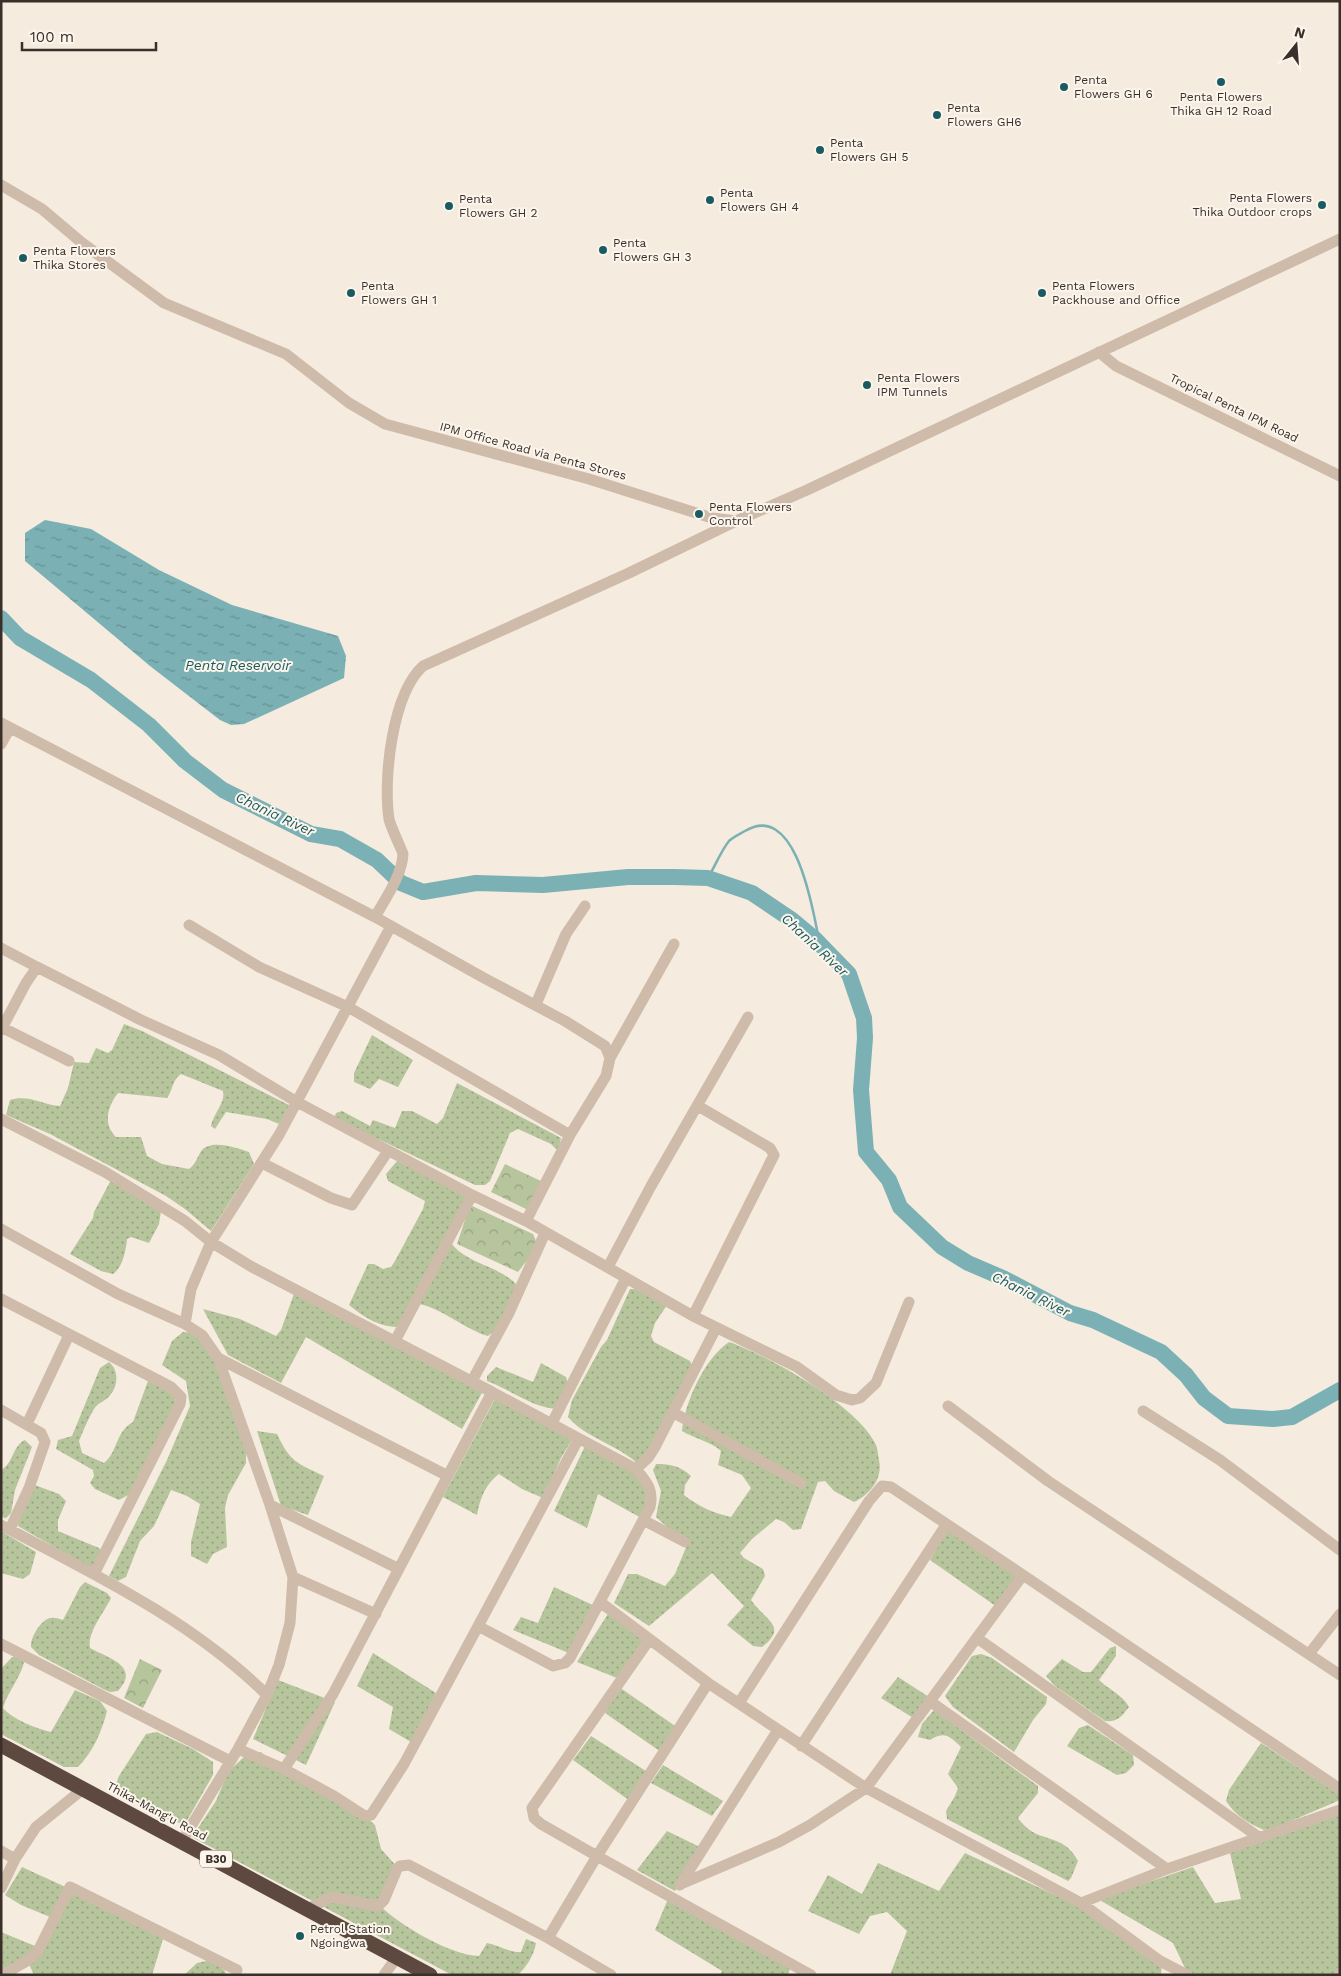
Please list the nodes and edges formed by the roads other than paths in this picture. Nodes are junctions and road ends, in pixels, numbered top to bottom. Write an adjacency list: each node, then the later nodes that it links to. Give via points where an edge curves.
1 (1, 185): 5 (street, IPM Office Road via Penta Stores, via 42,209 164,303 286,354 349,404 385,424 588,479 700,515)
2 (1340, 239): 3 (street)
3 (1094, 354): 4 (street, Tropical Penta IPM Road); 5 (street, via 807,490)
4 (1340, 476)
5 (736, 520): 9 (street, via 629,573 423,666 417,672 397,722 387,770 390,822 403,856 394,882)
6 (6, 725): 7 (street); 9 (street)
7 (1, 744)
8 (585, 906): 15 (street, via 566,934)
9 (375, 917): 11 (street)
10 (189, 925): 16 (street, via 259,967)
11 (391, 926): 15 (street); 16 (street)
12 (674, 944): 19 (street)
13 (1, 948): 14 (street)
14 (38, 967): 18 (street); 21 (street, via 141,1020 219,1055)
15 (536, 1004): 19 (street, via 605,1046)
16 (348, 1008): 21 (street); 24 (street)
17 (748, 1017): 22 (street)
18 (2, 1029): 20 (street)
19 (610, 1058): 24 (street, via 606,1076)
20 (70, 1061)
21 (297, 1102): 25 (street); 26 (street)
22 (698, 1106): 32 (street); 36 (street, via 770,1148 774,1155)
23 (1, 1119): 31 (street, via 104,1172 185,1221)
24 (570, 1136): 28 (street)
25 (388, 1150): 26 (street, via 352,1205 331,1198); 27 (street)
26 (262, 1163): 31 (street)
27 (472, 1195): 28 (street); 40 (street)
28 (526, 1221): 30 (street)
29 (1, 1229): 37 (street, via 118,1294)
30 (545, 1233): 32 (street); 42 (street, via 509,1313)
31 (211, 1242): 37 (street, via 191,1289); 40 (street, via 252,1267)
32 (608, 1267): 33 (street)
33 (626, 1278): 36 (street); 48 (street)
34 (1, 1299): 39 (street)
35 (909, 1302): 38 (street, via 876,1383 866,1394 852,1400 836,1395 797,1366)
36 (693, 1316): 38 (street)
37 (185, 1324): 41 (street, via 202,1336)
38 (716, 1328): 47 (street)
39 (69, 1335): 49 (street); 61 (street, via 171,1386 180,1397 180,1404 159,1450)
40 (395, 1341): 42 (street)
41 (218, 1358): 52 (street); 54 (street)
42 (472, 1382): 43 (street)
43 (492, 1392): 48 (street); 52 (street)
44 (948, 1406): 71 (street, via 1054,1485)
45 (1, 1410): 49 (street)
46 (1143, 1411): 59 (street, via 1220,1460)
47 (674, 1413): 51 (street, via 655,1447); 53 (street)
48 (552, 1423): 50 (street)
49 (27, 1424): 57 (street, via 41,1433 45,1442 32,1481)
50 (578, 1440): 51 (street); 67 (street)
51 (636, 1469): 55 (street, via 652,1492 650,1507)
52 (448, 1476): 60 (street)
53 (801, 1483)
54 (270, 1504): 60 (street); 63 (street)
55 (643, 1520): 58 (street); 64 (street)
56 (946, 1525): 62 (street); 76 (street, via 891,1487 878,1488); 79 (street)
57 (6, 1527): 61 (street)
58 (685, 1542)
59 (1340, 1550)
60 (399, 1569): 65 (street)
61 (94, 1574): 74 (street, via 214,1648)
62 (1023, 1575): 68 (street); 85 (street)
63 (293, 1577): 65 (street); 74 (street, via 290,1623)
64 (600, 1602): 67 (street, via 570,1658 561,1665 553,1666); 69 (street)
65 (376, 1614): 82 (street, via 333,1694)
66 (1340, 1614): 71 (street)
67 (478, 1626): 82 (street, via 404,1764 370,1816)
68 (977, 1638): 75 (street); 87 (street)
69 (649, 1640): 73 (street); 90 (street, via 532,1808 534,1818 541,1824)
70 (1, 1644): 81 (street)
71 (1309, 1654): 72 (street)
72 (1340, 1675)
73 (708, 1683): 76 (street); 90 (street)
74 (267, 1695): 80 (street)
75 (931, 1702): 83 (street); 92 (street)
76 (739, 1703): 77 (street)
77 (778, 1730): 79 (street); 93 (street)
78 (1, 1745): 84 (highway, Thika-Mang'u Road / B30)
79 (801, 1746): 83 (street)
80 (238, 1749): 81 (street); 82 (street)
81 (230, 1761): 88 (street)
82 (284, 1769)
83 (866, 1788): 93 (street, via 779,1842); 96 (street)
84 (83, 1789): 88 (highway, Thika-Mang'u Road / B30); 91 (street, via 43,1819)
85 (1340, 1789)
86 (1340, 1810): 87 (street)
87 (1260, 1838): 92 (street)
88 (182, 1841): 97 (highway, Thika-Mang'u Road / B30)
89 (1, 1851): 91 (street)
90 (597, 1856): 95 (street); 98 (street)
91 (15, 1859): 94 (street)
92 (1167, 1869): 96 (street)
93 (681, 1884): 95 (street)
94 (1, 1888)
95 (672, 1897): 106 (street)
96 (1081, 1902): 101 (street)
97 (309, 1908): 98 (street, via 332,1897 378,1906 384,1900 397,1869 408,1865); 99 (highway, Thika-Mang'u Road / B30)
98 (548, 1938): 105 (street)
99 (397, 1958): 103 (street); 104 (highway, Thika-Mang'u Road / B30)
100 (238, 1970): 102 (street, via 70,1887 38,1951)
101 (1169, 1971): 107 (street)
102 (2, 1975)
103 (384, 1975)
104 (430, 1975)
105 (611, 1975)
106 (811, 1975)
107 (1187, 1975)

